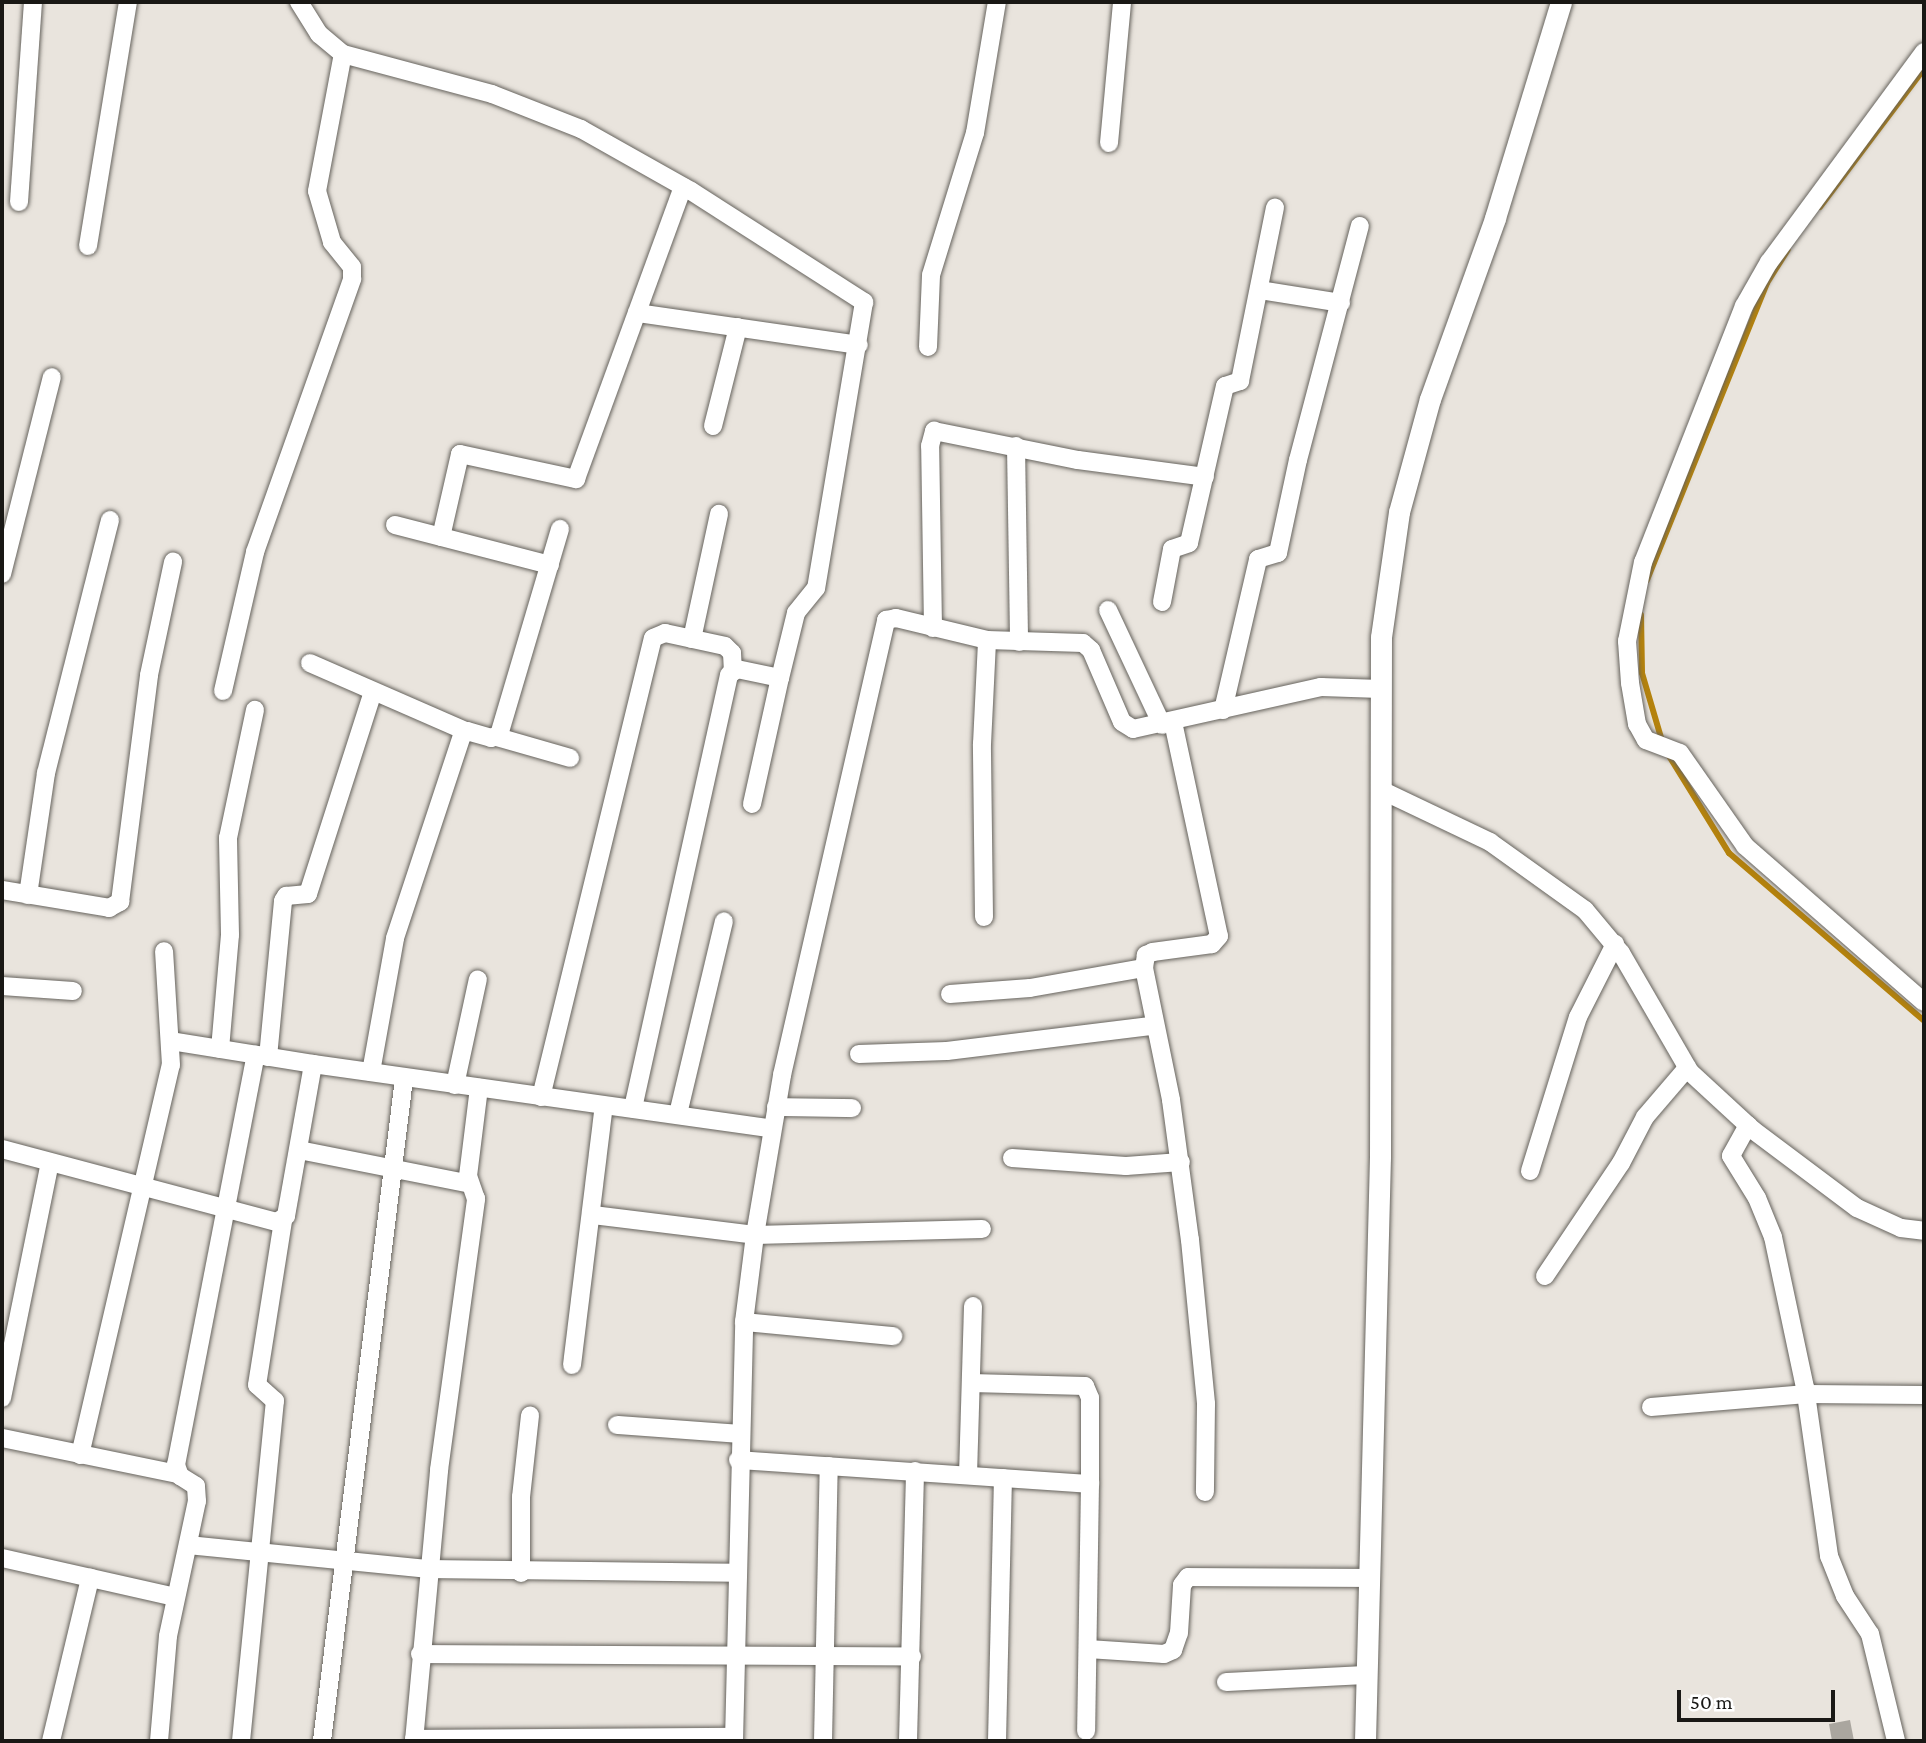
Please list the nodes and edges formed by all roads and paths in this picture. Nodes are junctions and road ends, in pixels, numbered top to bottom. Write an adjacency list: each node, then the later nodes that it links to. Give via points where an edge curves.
1 (33, 2): 11 (street)
2 (128, 2): 14 (street)
3 (299, 2): 8 (street, via 324,40)
4 (997, 2): 20 (street, via 975,133 932,275)
5 (1122, 2): 9 (street)
6 (1561, 2): 42 (street, via 1495,218 1430,399 1399,512 1381,637)
7 (1924, 52): 64 (street, via 1757,282 1643,562 1629,628 1629,673 1640,730 1649,742 1667,748 1745,846)
8 (342, 54): 10 (street, via 492,94 556,119); 43 (street, via 317,191 332,242 352,267 352,279 255,552)
9 (1109, 143)
10 (683, 187): 17 (street); 19 (street, via 862,299 865,307)
11 (19, 202)
12 (1275, 207): 15 (street)
13 (1360, 226): 16 (street)
14 (88, 246)
15 (1260, 290): 16 (street); 24 (street, via 1240,381 1225,386)
16 (1341, 303): 46 (street, via 1278,553 1258,559)
17 (637, 313): 18 (street); 29 (street, via 576,479 460,454)
18 (738, 327): 19 (street); 22 (street)
19 (859, 345): 41 (street, via 816,587 796,612)
20 (928, 347)
21 (52, 377): 32 (street)
22 (713, 426)
23 (1016, 446): 24 (street, via 1078,460); 35 (street, via 951,432 931,433); 38 (street)
24 (1205, 477): 33 (street, via 1189,543 1171,551)
25 (719, 514): 36 (street)
26 (110, 520): 54 (street, via 46,773)
27 (395, 525): 29 (street)
28 (559, 529): 31 (street)
29 (441, 537): 31 (street)
30 (173, 562): 54 (street, via 149,675 120,902 109,908)
31 (550, 565): 49 (street)
32 (2, 573)
33 (1162, 602)
34 (1108, 610): 47 (street)
35 (933, 628): 37 (street); 78 (street, via 896,618 884,625)
36 (692, 639): 40 (street, via 729,649); 76 (street, via 659,634 650,646)
37 (987, 640): 38 (street); 55 (street, via 981,780)
38 (1019, 642): 47 (street, via 1087,645 1122,722 1133,729)
39 (310, 663): 44 (street)
40 (733, 670): 41 (street); 79 (street, via 675,906)
41 (780, 678): 52 (street)
42 (1381, 689): 46 (street, via 1321,687); 51 (street)
43 (223, 691)
44 (373, 691): 48 (street); 69 (street, via 308,894 286,896 283,901)
45 (255, 710): 67 (street, via 228,838 230,935)
46 (1223, 710): 47 (street)
47 (1168, 723): 59 (street, via 1219,936 1212,944 1153,952 1146,955)
48 (466, 732): 49 (street); 72 (street, via 395,938)
49 (497, 737): 50 (street)
50 (570, 758)
51 (1381, 790): 57 (street, via 1490,842 1586,910); 131 (street, via 1380,1157)
52 (752, 804)
53 (2, 890): 54 (street)
54 (28, 895)
55 (984, 917)
56 (724, 922): 81 (street)
57 (1615, 944): 71 (street); 90 (street, via 1578,1017)
58 (164, 951): 66 (street)
59 (1144, 968): 63 (street, via 1030,988); 65 (street)
60 (478, 979): 74 (street)
61 (2, 986): 62 (street)
62 (73, 991)
63 (950, 994)
64 (1924, 1002)
65 (1152, 1026): 68 (street, via 986,1047); 87 (street)
66 (172, 1041): 67 (street); 92 (street, via 171,1065)
67 (220, 1049): 69 (street)
68 (859, 1054)
69 (262, 1056): 70 (street); 93 (street)
70 (313, 1064): 72 (street); 85 (street)
71 (1687, 1068): 82 (street); 99 (street, via 1645,1118)
72 (371, 1072): 73 (street)
73 (404, 1079): 74 (street); 89 (street)
74 (455, 1085): 75 (street)
75 (479, 1088): 76 (street); 91 (street)
76 (541, 1097): 77 (street)
77 (604, 1106): 79 (street); 94 (street)
78 (776, 1107): 80 (street); 83 (street)
79 (633, 1108): 81 (street)
80 (852, 1108)
81 (678, 1114): 83 (street)
82 (1748, 1125): 97 (street, via 1857,1208 1901,1228); 106 (street, via 1731,1156 1757,1198 1773,1237)
83 (771, 1128): 98 (street)
84 (2, 1149): 88 (street)
85 (299, 1150): 89 (street); 95 (street)
86 (1012, 1158): 87 (street, via 1126,1166)
87 (1181, 1162): 122 (street, via 1206,1404)
88 (50, 1163): 92 (street); 102 (street)
89 (391, 1171): 91 (street); 126 (street)
90 (1530, 1171)
91 (470, 1184): 127 (street, via 476,1199)
92 (141, 1188): 93 (street); 114 (street)
93 (228, 1209): 95 (street); 118 (street, via 176,1465)
94 (593, 1215): 98 (street); 104 (street)
95 (283, 1220): 124 (street, via 257,1385 275,1401)
96 (982, 1229): 98 (street)
97 (1924, 1231)
98 (755, 1235): 101 (street)
99 (1545, 1276)
100 (973, 1306): 105 (street)
101 (744, 1322): 103 (street); 112 (street)
102 (7, 1336): 108 (street)
103 (893, 1336)
104 (572, 1365)
105 (971, 1383): 119 (street); 121 (street, via 1085,1385 1090,1398)
106 (1806, 1394): 107 (street); 109 (street); 151 (street, via 1829,1556 1845,1596 1870,1634)
107 (1924, 1395)
108 (2, 1398)
109 (1651, 1407)
110 (530, 1415): 128 (street)
111 (617, 1425): 112 (street)
112 (739, 1434): 115 (street)
113 (2, 1438): 114 (street)
114 (80, 1455): 118 (street)
115 (738, 1460): 116 (street); 129 (street)
116 (829, 1466): 117 (street); 137 (street)
117 (915, 1471): 119 (street); 136 (street)
118 (178, 1474): 123 (street, via 197,1489)
119 (968, 1475): 120 (street)
120 (1003, 1478): 121 (street); 149 (street)
121 (1090, 1484): 133 (street)
122 (1205, 1492)
123 (188, 1545): 124 (street); 132 (street)
124 (259, 1553): 126 (street); 145 (street)
125 (2, 1558): 130 (street)
126 (341, 1562): 127 (street); 146 (street)
127 (427, 1569): 128 (street); 134 (street)
128 (521, 1573): 129 (street)
129 (737, 1573): 135 (street)
130 (90, 1578): 132 (street); 143 (street)
131 (1368, 1578): 133 (street, via 1188,1577 1182,1585 1179,1633 1173,1650 1164,1654); 138 (street)
132 (175, 1597): 144 (street)
133 (1088, 1649): 140 (street)
134 (420, 1654): 135 (street); 142 (street)
135 (735, 1657): 137 (street); 141 (street)
136 (912, 1657): 137 (street); 148 (street)
137 (826, 1658): 147 (street)
138 (1366, 1675): 139 (street); 150 (street)
139 (1227, 1682)
140 (1086, 1731)
141 (734, 1739): 142 (street)
142 (414, 1740)
143 (51, 1741)
144 (159, 1741)
145 (241, 1741)
146 (322, 1741)
147 (823, 1741)
148 (908, 1741)
149 (997, 1741)
150 (1365, 1741)
151 (1896, 1741)

